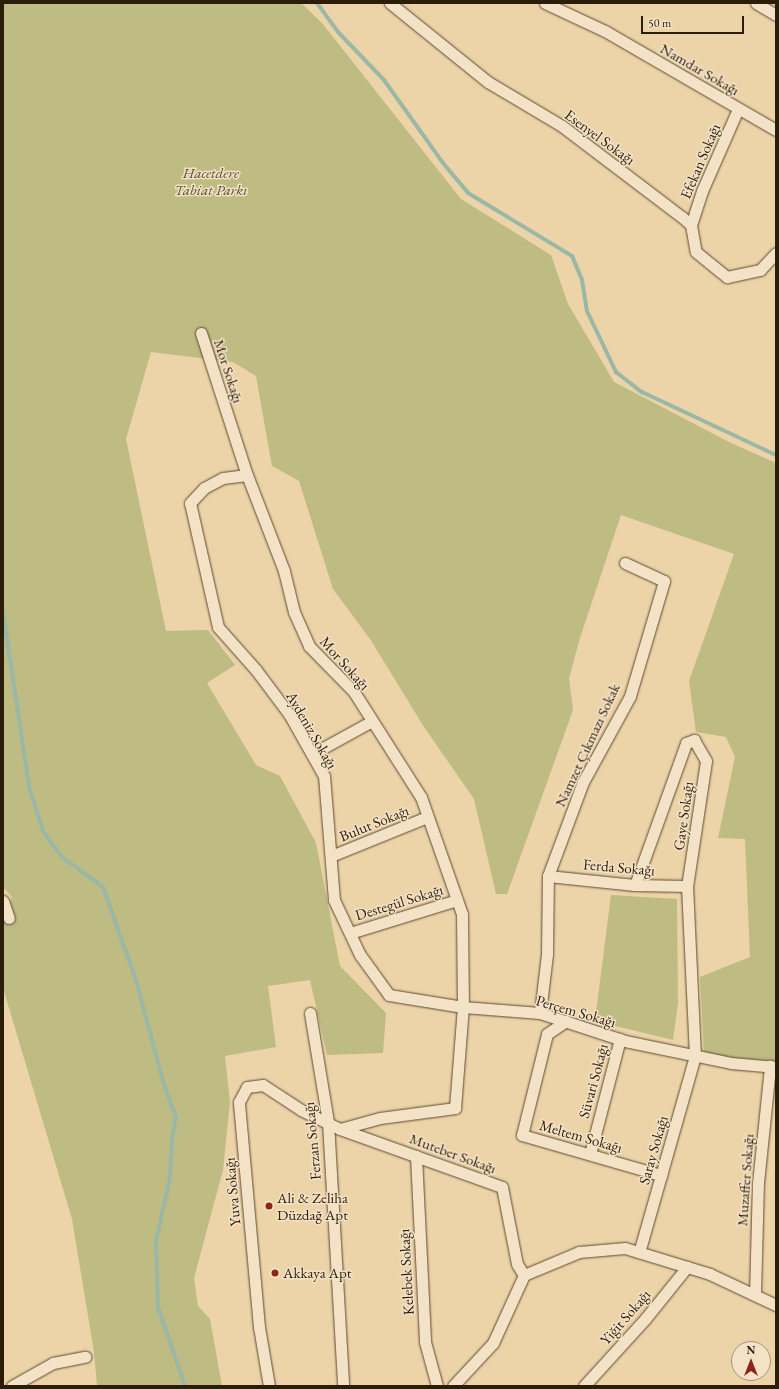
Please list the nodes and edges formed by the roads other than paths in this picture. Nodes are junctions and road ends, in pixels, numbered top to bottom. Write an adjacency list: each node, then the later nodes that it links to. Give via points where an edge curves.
1 (390, 3): 7 (street, Esenyel Sokağı, via 488,82 562,126)
2 (545, 3): 5 (street, Namdar Sokağı, via 604,31)
3 (756, 3): 4 (street)
4 (776, 15)
5 (738, 109): 6 (street, Namdar Sokağı); 7 (street, Efekan Sokağı, via 702,191)
6 (776, 130)
7 (691, 225): 8 (street, via 696,252 727,277 760,270)
8 (776, 254)
9 (201, 333): 10 (street, Mor Sokağı)
10 (247, 475): 12 (street, Mor Sokağı, via 284,571 294,612 309,646 354,692); 13 (street, Aydeniz Sokağı, via 223,478 204,488 190,503 208,588 218,627 256,670 289,714)
11 (625, 563): 16 (street, Namzet Çıkmazı Sokak, via 664,582 630,696 583,782)
12 (372, 721): 13 (street); 14 (street, Mor Sokağı, via 421,797)
13 (312, 754): 15 (street, Aydeniz Sokağı, via 324,776)
14 (427, 818): 15 (street, Bulut Sokağı); 19 (street, Mor Sokağı)
15 (331, 856): 22 (street, Aydeniz Sokağı, via 334,900)
16 (548, 876): 17 (street, Ferda Sokağı); 25 (street, Namzet Çıkmazı Sokak, via 547,954)
17 (635, 885): 18 (street, Ferda Sokağı); 18 (street, Gaye Sokağı, via 686,743 694,740 706,761)
18 (687, 886): 28 (street, Gaye Sokağı)
19 (457, 900): 22 (street, Destegül Sokağı); 23 (street, Mor Sokağı, via 462,914)
20 (3, 901): 21 (street)
21 (9, 918)
22 (350, 933): 23 (street, Aydeniz Sokağı, via 360,955 389,995)
23 (463, 1007): 25 (street, Perçem Sokağı); 31 (street, via 455,1108 380,1118)
24 (310, 1013): 30 (street, Ferzan Sokağı)
25 (540, 1013): 26 (street, Perçem Sokağı)
26 (566, 1021): 27 (street, Perçem Sokağı); 32 (street, Meltem Sokağı, via 547,1034 522,1135)
27 (620, 1039): 28 (street, Perçem Sokağı); 32 (street, Süvari Sokağı)
28 (695, 1056): 29 (street, Perçem Sokağı); 34 (street, Saray Sokağı)
29 (773, 1067): 38 (street, Muzaffer Sokağı, via 758,1183)
30 (328, 1122): 31 (street, Muteber Sokağı); 42 (street, Yuva Sokağı, via 301,1110 263,1085 247,1087 239,1102 259,1327); 43 (street, Ferzan Sokağı)
31 (340, 1129): 33 (street, Muteber Sokağı)
32 (590, 1154): 34 (street, Meltem Sokağı)
33 (416, 1156): 37 (street, Muteber Sokağı, via 502,1186 517,1264); 44 (street, Kelebek Sokağı, via 425,1342)
34 (661, 1175): 35 (street, Saray Sokağı)
35 (639, 1252): 36 (street); 37 (street, via 625,1248 579,1252)
36 (687, 1267): 38 (street, via 710,1274); 46 (street, Yiğit Sokağı, via 646,1319)
37 (524, 1275): 45 (street, via 493,1343)
38 (755, 1295): 39 (street)
39 (776, 1305)
40 (85, 1357): 41 (street, via 53,1363)
41 (12, 1386)
42 (269, 1386)
43 (343, 1386)
44 (437, 1386)
45 (453, 1386)
46 (584, 1386)

